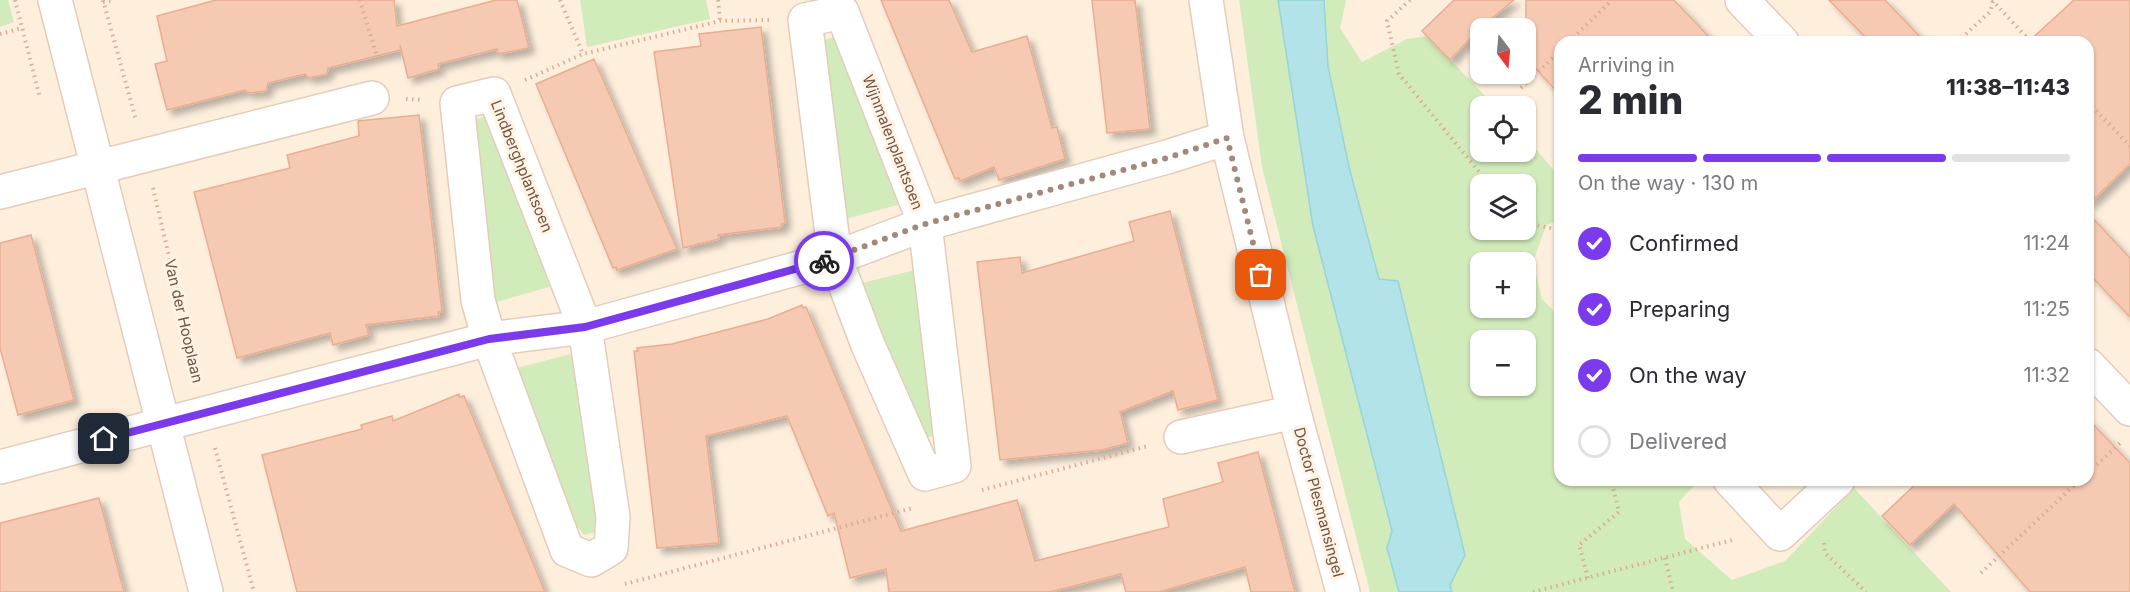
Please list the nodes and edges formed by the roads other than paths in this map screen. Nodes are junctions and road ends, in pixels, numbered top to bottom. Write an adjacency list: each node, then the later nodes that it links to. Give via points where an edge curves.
1 (55, 0): 7 (street)
2 (1206, 0): 6 (street, Doctor Plesmansingel)
3 (1742, 0): 4 (street)
4 (1776, 36)
5 (380, 98): 7 (street)
6 (1227, 138): 9 (street); 15 (street, Doctor Plesmansingel)
7 (99, 165): 8 (street); 16 (street)
8 (0, 192)
9 (925, 224): 10 (street); 10 (street, Wijnmalenplantsoen, via 842,12 806,20); 10 (street, Wijnmalenplantsoen, via 954,466 926,474 868,345)
10 (835, 258): 11 (street)
11 (585, 327): 12 (street); 12 (street, Lindberghplantsoen, via 613,517 611,548 591,561 567,550); 12 (street, Lindberghplantsoen, via 494,94 457,103 478,300)
12 (489, 339): 16 (street)
13 (2094, 371): 14 (street)
14 (2130, 409)
15 (1294, 412): 17 (street, Doctor Plesmansingel); 22 (street, Doctor Plesmansingel)
16 (163, 423): 18 (street); 21 (street)
17 (1181, 437)
18 (0, 467)
19 (1736, 486): 20 (street, via 1779,534)
20 (1829, 489)
21 (206, 592)
22 (1343, 592)

